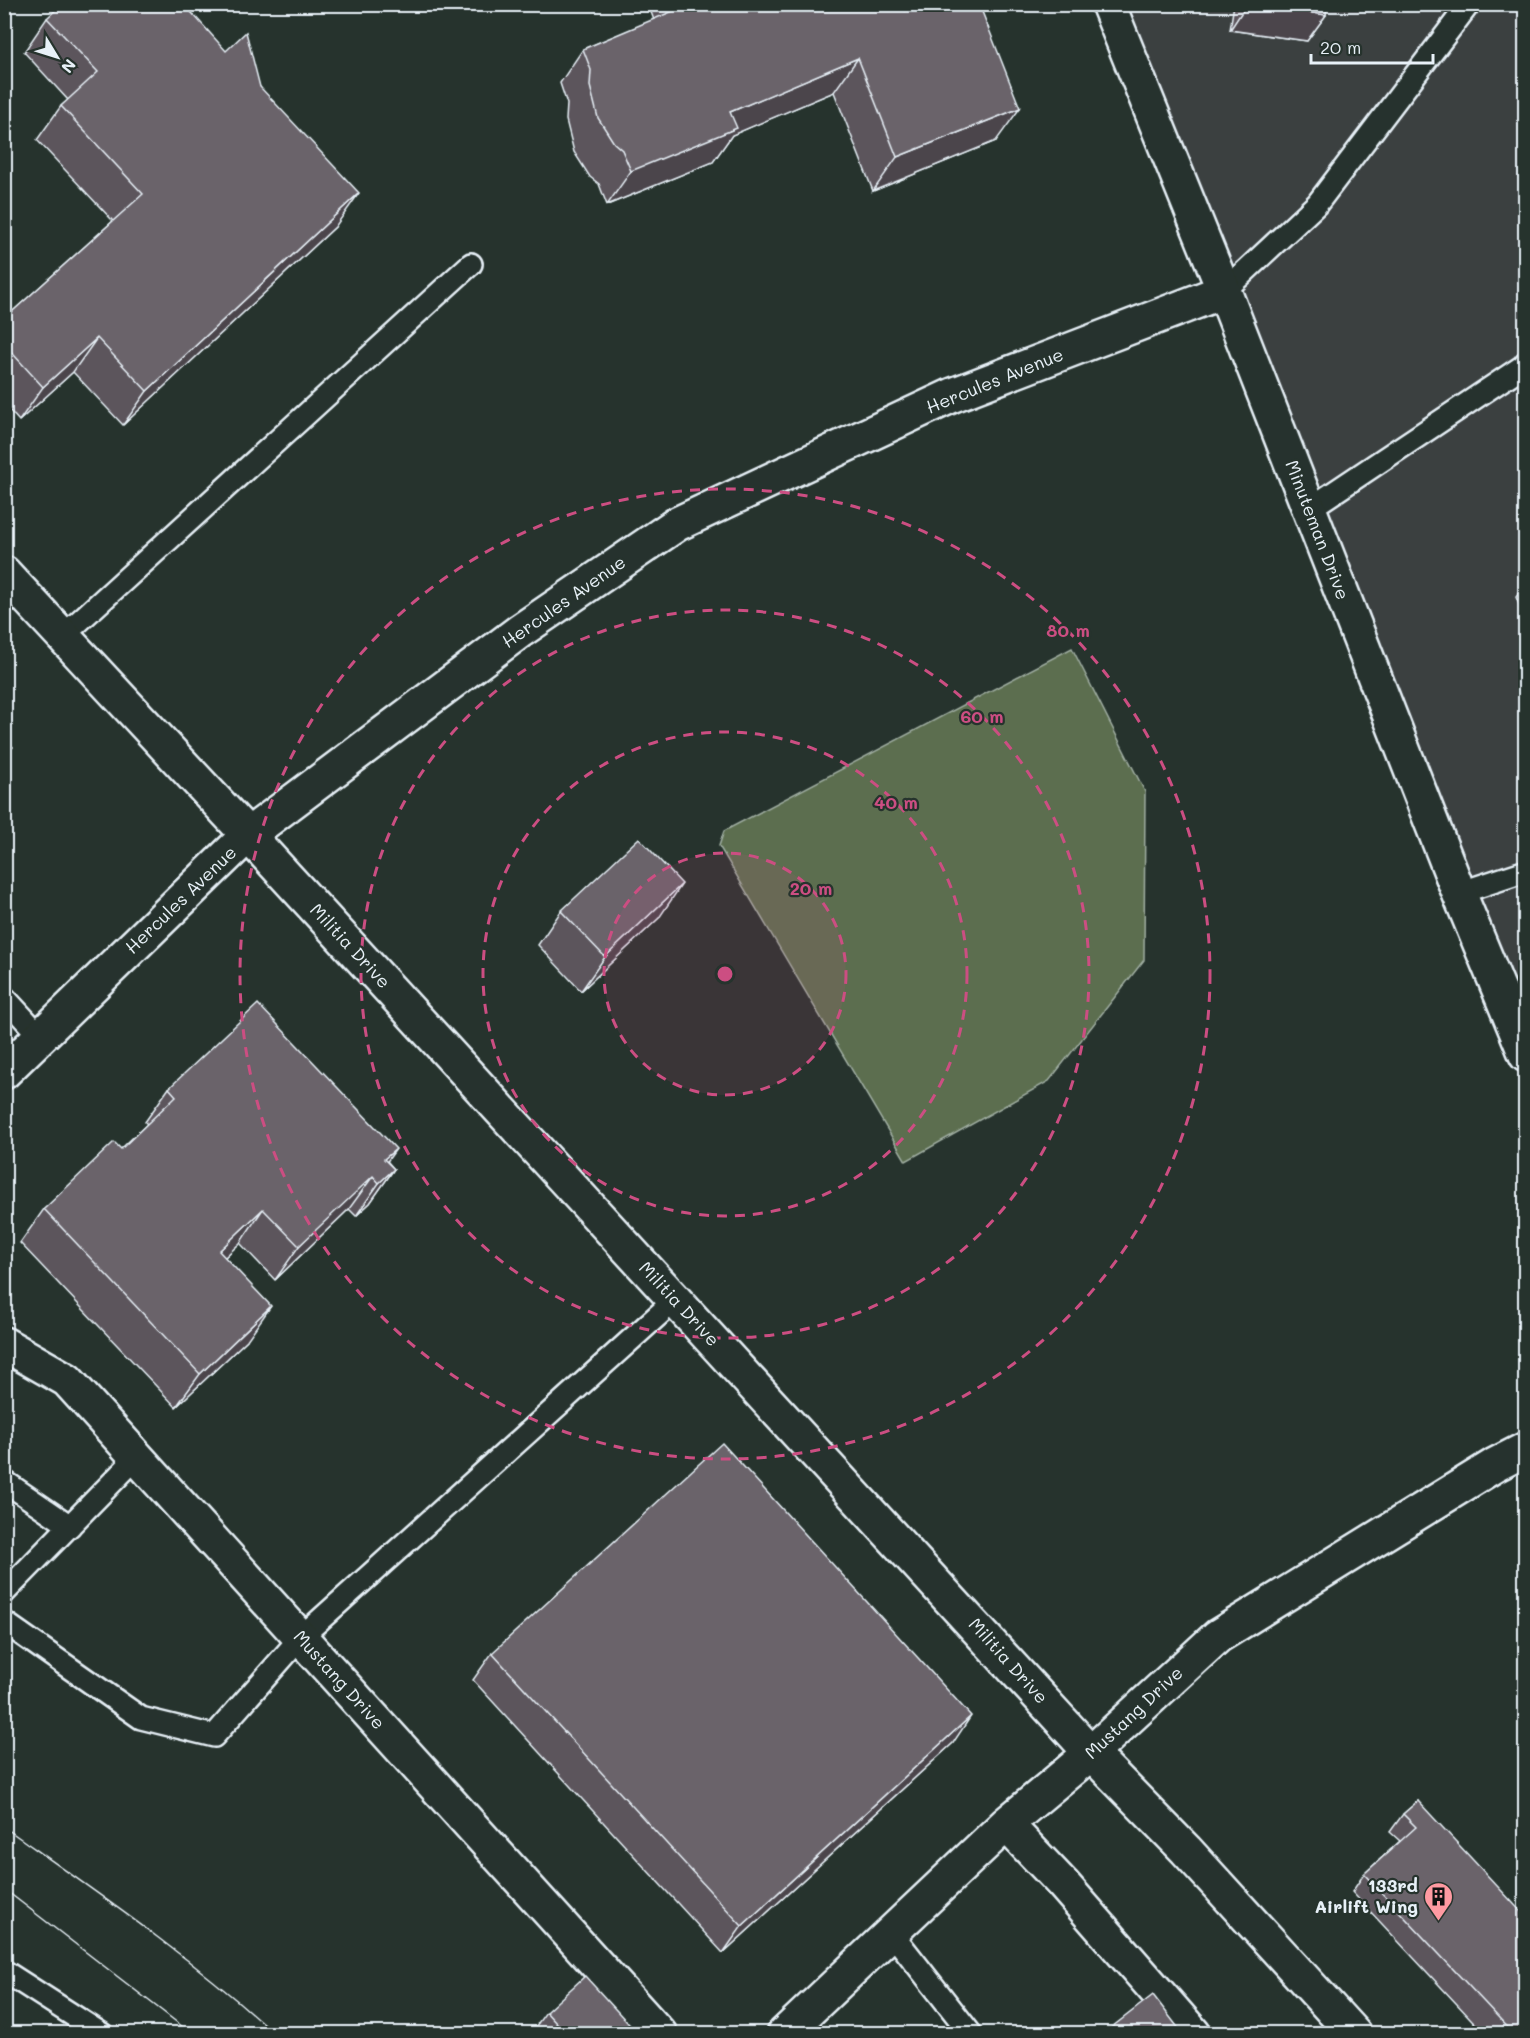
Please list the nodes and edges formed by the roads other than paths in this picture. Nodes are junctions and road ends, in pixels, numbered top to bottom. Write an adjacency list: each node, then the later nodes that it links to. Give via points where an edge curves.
1 (1108, 4): 4 (street, Minuteman Drive)
2 (1469, 4): 4 (lane, via 1317,204)
3 (471, 264): 8 (lane)
4 (1224, 291): 6 (street, Minuteman Drive); 9 (street, Hercules Avenue, via 953,395 677,524 520,631)
5 (1526, 362): 6 (lane)
6 (1309, 509): 11 (street, Minuteman Drive)
7 (4, 573): 8 (street, Militia Drive)
8 (63, 636): 9 (street, Militia Drive)
9 (248, 835): 13 (street, Hercules Avenue); 16 (street, Militia Drive)
10 (1526, 871): 11 (lane)
11 (1459, 893): 14 (street, Minuteman Drive)
12 (4, 997): 13 (lane)
13 (41, 1036): 15 (street, Hercules Avenue)
14 (1526, 1055)
15 (4, 1072)
16 (675, 1300): 24 (lane); 25 (street, Militia Drive)
17 (4, 1344): 19 (street, Mustang Drive, via 68,1380)
18 (1526, 1449): 25 (street, Mustang Drive, via 1218,1636)
19 (137, 1457): 21 (lane); 24 (street, Mustang Drive)
20 (4, 1481): 21 (lane)
21 (70, 1527): 22 (lane)
22 (4, 1593)
23 (4, 1622): 24 (lane, via 141,1718 214,1736)
24 (301, 1637): 30 (street, Mustang Drive)
25 (1091, 1753): 26 (street, Mustang Drive); 34 (street, Militia Drive, via 1186,1850)
26 (1006, 1824): 27 (street, Mustang Drive); 33 (street)
27 (891, 1932): 31 (street, Mustang Drive); 32 (lane)
28 (4, 1971): 29 (lane)
29 (102, 2034)
30 (660, 2034)
31 (784, 2034)
32 (971, 2034)
33 (1194, 2034)
34 (1354, 2034)

